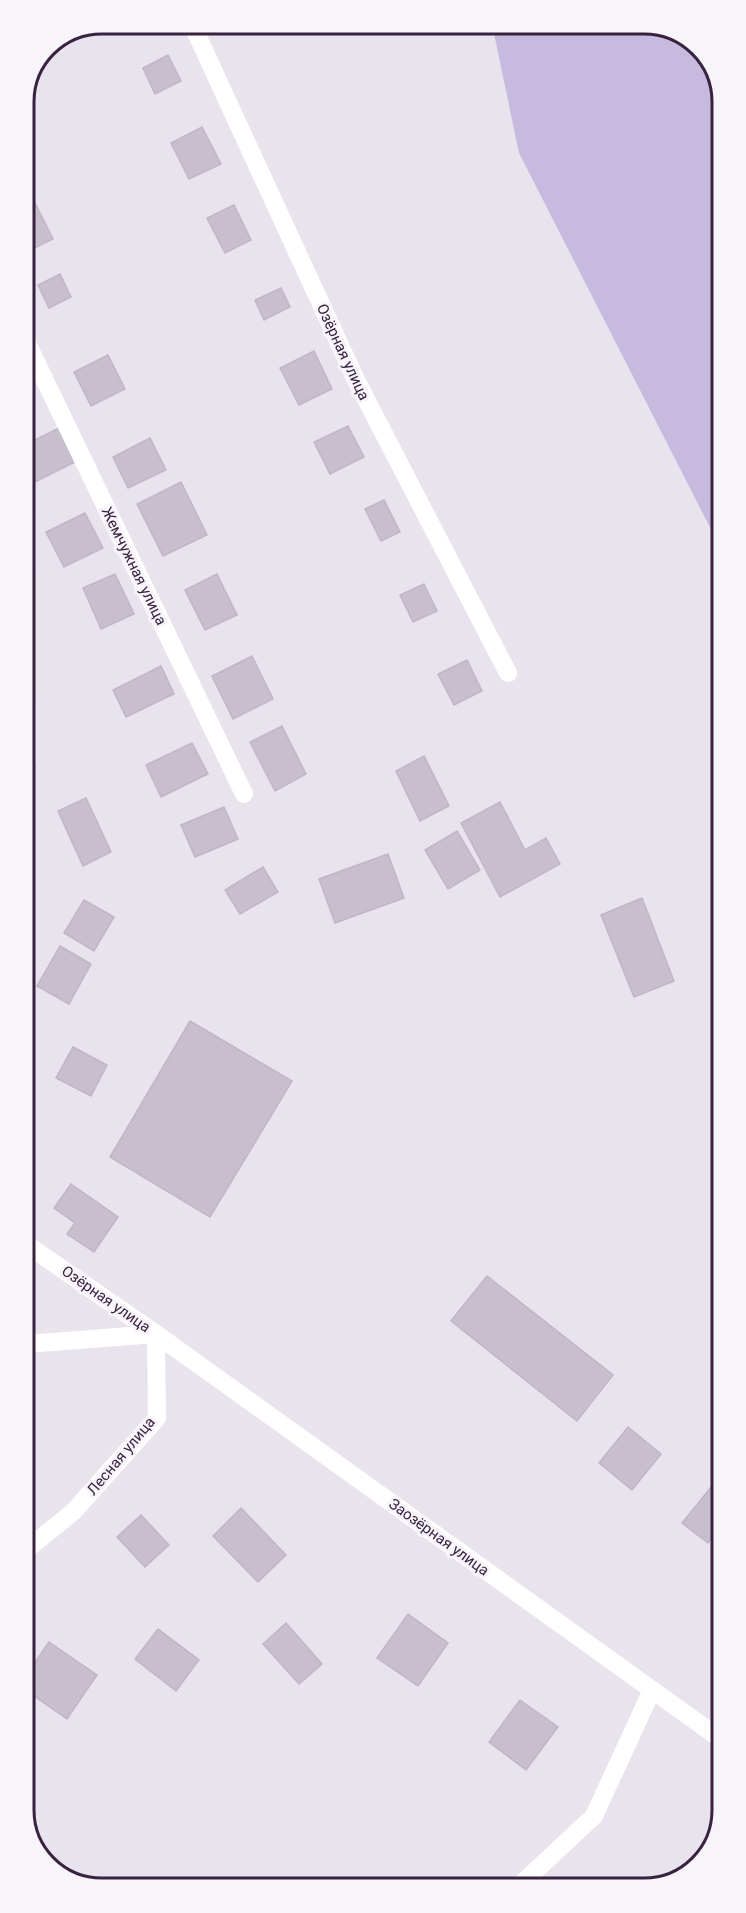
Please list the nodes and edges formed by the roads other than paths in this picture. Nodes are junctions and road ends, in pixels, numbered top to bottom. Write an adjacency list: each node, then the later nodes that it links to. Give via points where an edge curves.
1 (197, 34): 3 (street, Озёрная улица, via 356,380)
2 (35, 361): 4 (street, Жемчужная улица)
3 (508, 673)
4 (244, 794)
5 (34, 1250): 6 (street, Озёрная улица)
6 (156, 1334): 7 (street); 8 (street, Лесная улица, via 157,1418 74,1512); 9 (street, Заозёрная улица)
7 (34, 1343)
8 (34, 1544)
9 (652, 1690): 10 (street, Заозёрная улица); 11 (street, via 594,1816)
10 (712, 1733)
11 (528, 1878)

